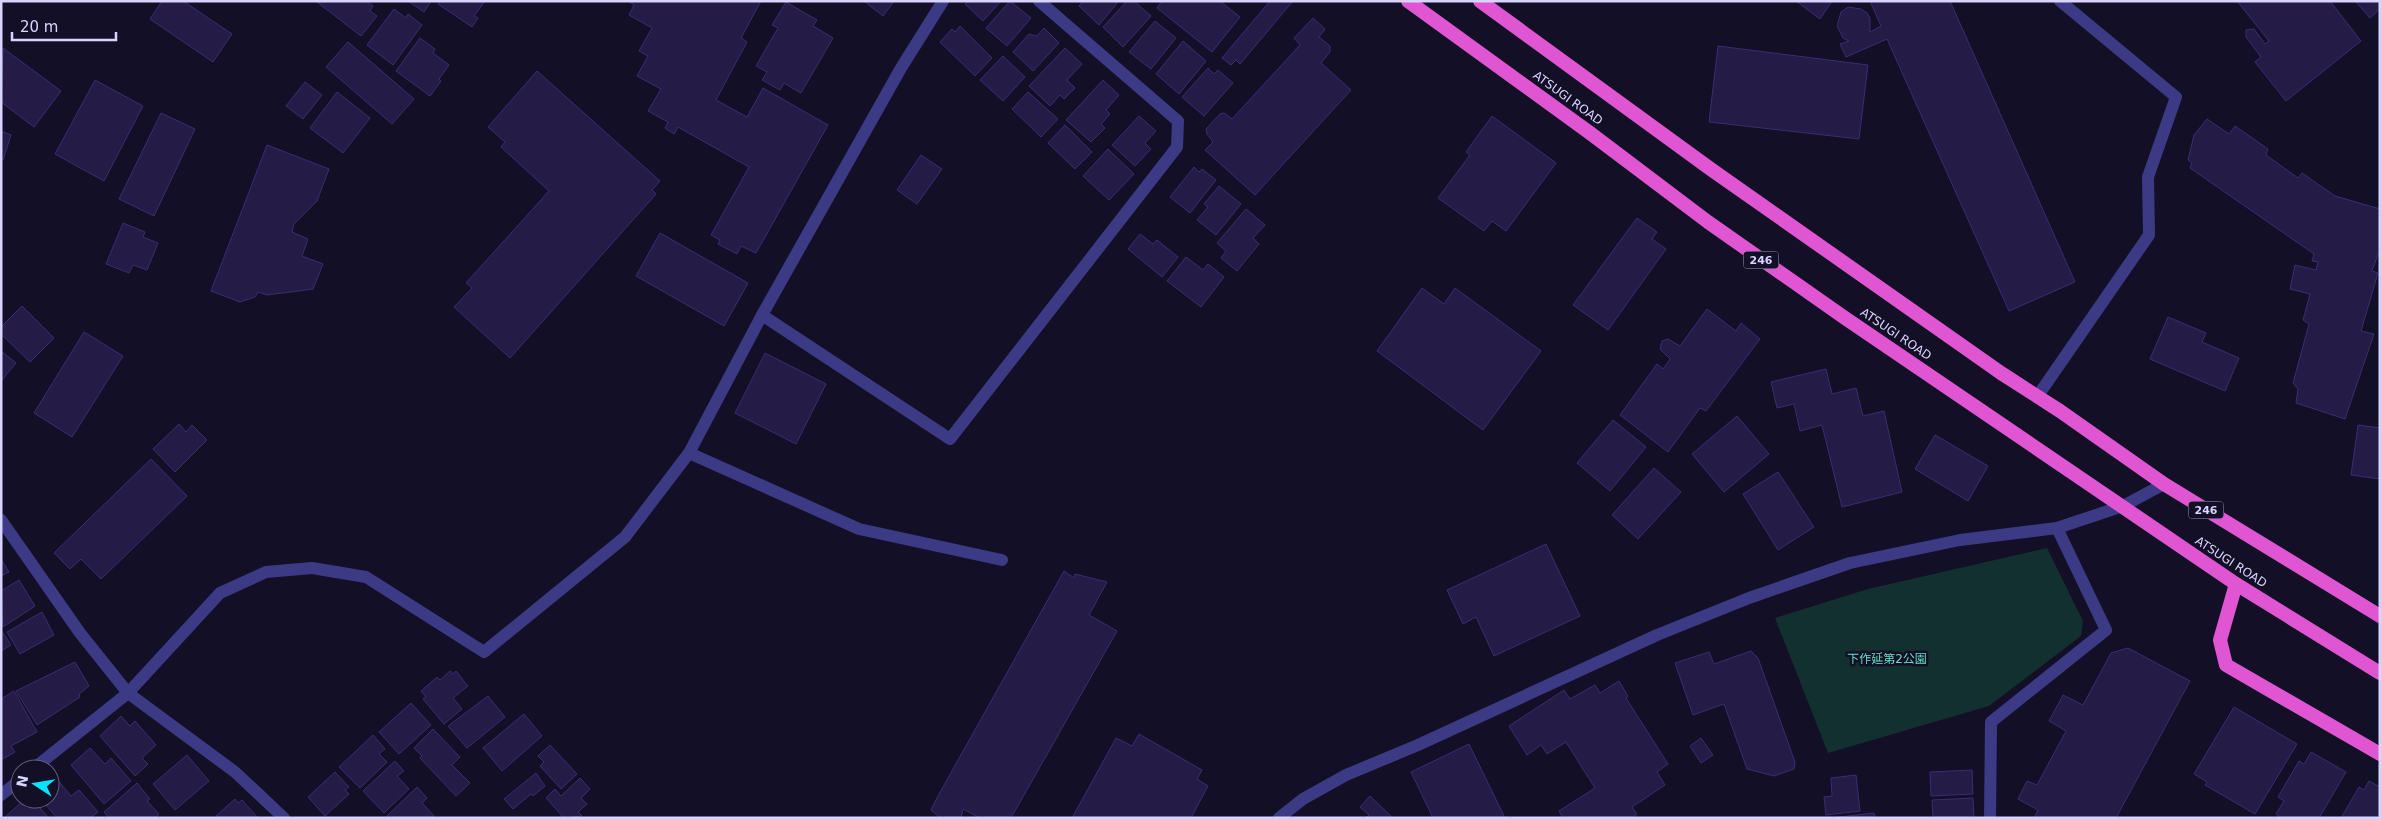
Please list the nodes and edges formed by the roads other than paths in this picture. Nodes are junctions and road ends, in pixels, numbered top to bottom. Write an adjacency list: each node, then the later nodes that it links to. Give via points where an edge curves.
1 (943, 1): 6 (street, via 901,68)
2 (1039, 1): 6 (street, via 1178,121 1177,147 950,439)
3 (1408, 1): 10 (highway, ATSUGI ROAD / 246, via 1708,222)
4 (1480, 1): 7 (highway, 246, via 1846,265)
5 (2060, 1): 7 (street, via 2176,97 2148,177 2149,235)
6 (762, 315): 8 (street)
7 (2037, 397): 9 (highway, 246)
8 (689, 454): 13 (street, via 859,529); 17 (street, via 625,537 484,652 366,577 312,568 266,572 220,593)
9 (2164, 484): 10 (street); 15 (highway, 246)
10 (2123, 506): 12 (street); 14 (highway, ATSUGI ROAD / 246)
11 (1, 520): 17 (street, via 80,632)
12 (2057, 528): 21 (street, via 1960,540 1850,563 1749,598 1657,635 1346,775 1303,799); 22 (street, via 2106,630 1991,722)
13 (1002, 560)
14 (2236, 584): 16 (highway, ATSUGI ROAD / 246); 18 (highway, via 2220,640 2226,665)
15 (2380, 616)
16 (2380, 674)
17 (128, 693): 19 (street); 20 (street, via 235,772)
18 (2380, 754)
19 (46, 759)
20 (284, 818)
21 (1279, 818)
22 (1990, 818)

